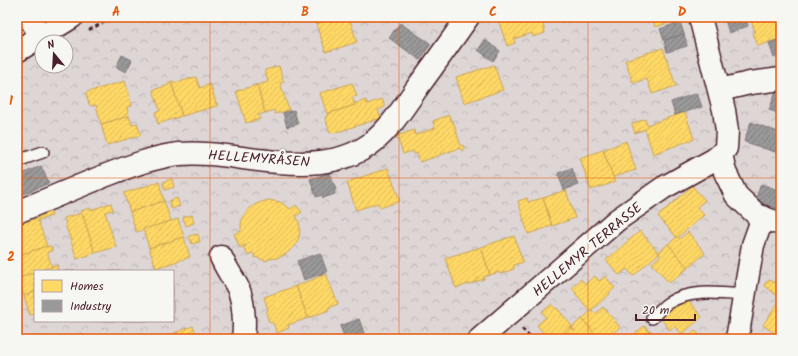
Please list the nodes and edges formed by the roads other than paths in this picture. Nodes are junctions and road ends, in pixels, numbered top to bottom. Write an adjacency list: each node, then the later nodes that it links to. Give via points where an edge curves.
1 (29, 17): 5 (street)
2 (72, 17): 6 (street)
3 (468, 17): 14 (street, HELLEMYRÅSEN, via 387,128 374,142 344,158 315,163 179,154 142,162 114,172)
4 (700, 17): 10 (street)
5 (39, 34)
6 (43, 34)
7 (34, 40): 8 (street)
8 (17, 51)
9 (781, 79): 10 (street)
10 (720, 90): 12 (street, via 727,131 726,148)
11 (43, 152): 13 (lane)
12 (721, 154): 15 (street, via 725,172 736,194 758,216); 20 (street, HELLEMYR TERRASSE, via 663,188 617,220)
13 (17, 161)
14 (17, 212)
15 (772, 221): 17 (street, via 753,245)
16 (221, 258): 19 (street, via 238,289 243,312)
17 (744, 295): 18 (lane, via 703,293 683,296 668,303); 21 (street)
18 (652, 318)
19 (243, 339)
20 (480, 339)
21 (737, 339)

